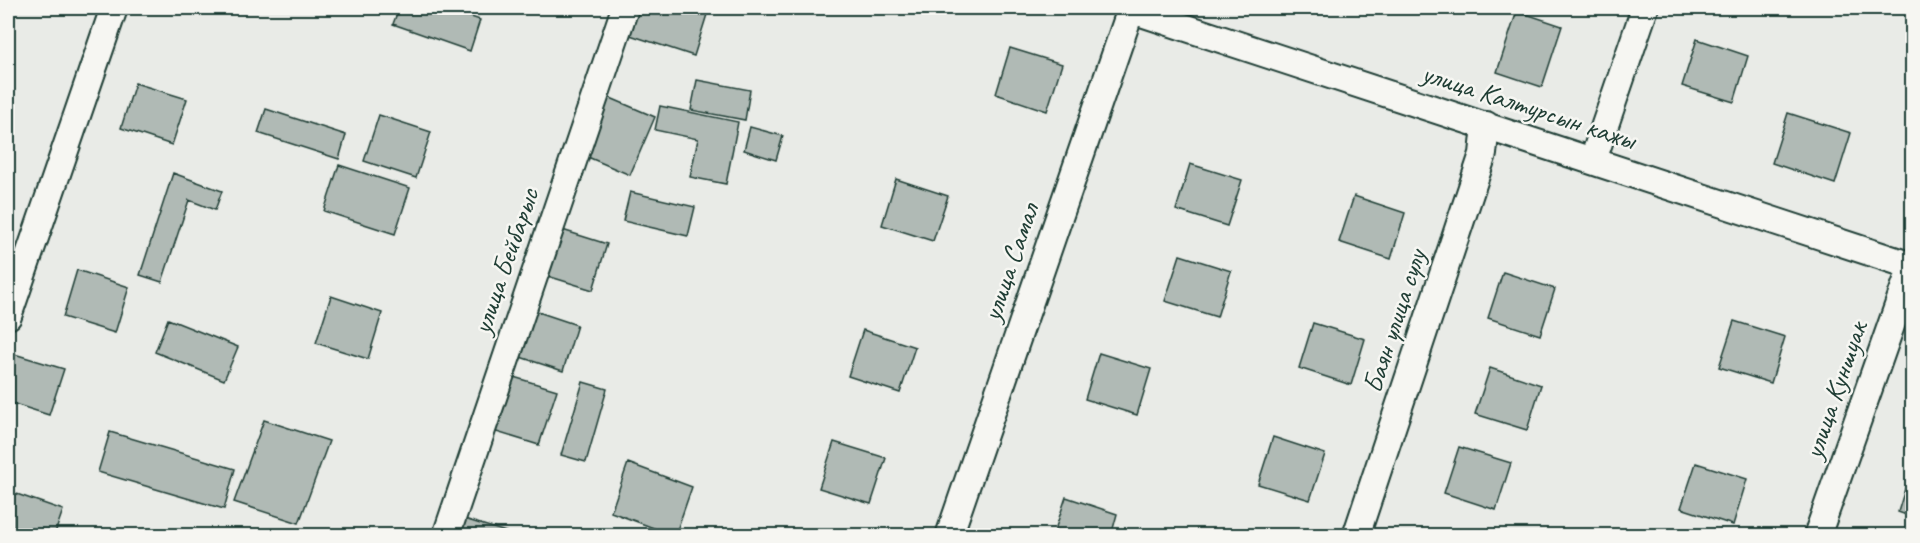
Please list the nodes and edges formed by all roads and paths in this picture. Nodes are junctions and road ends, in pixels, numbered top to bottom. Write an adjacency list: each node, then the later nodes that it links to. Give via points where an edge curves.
1 (114, 8): 9 (street)
2 (625, 8): 10 (street, улица Бейбарыс)
3 (1129, 8): 5 (street, улица Калтурсын кажы); 11 (street, улица Самал)
4 (1645, 8): 7 (street)
5 (1190, 17): 6 (street, улица Калтурсын кажы)
6 (1486, 125): 7 (street, улица Калтурсын кажы); 12 (street, Баян улица сулу, via 1483,154)
7 (1593, 160): 8 (street, улица Калтурсын кажы)
8 (1912, 266): 13 (street, улица Куншуак)
9 (8, 316)
10 (446, 536)
11 (949, 536)
12 (1356, 536)
13 (1817, 536)

